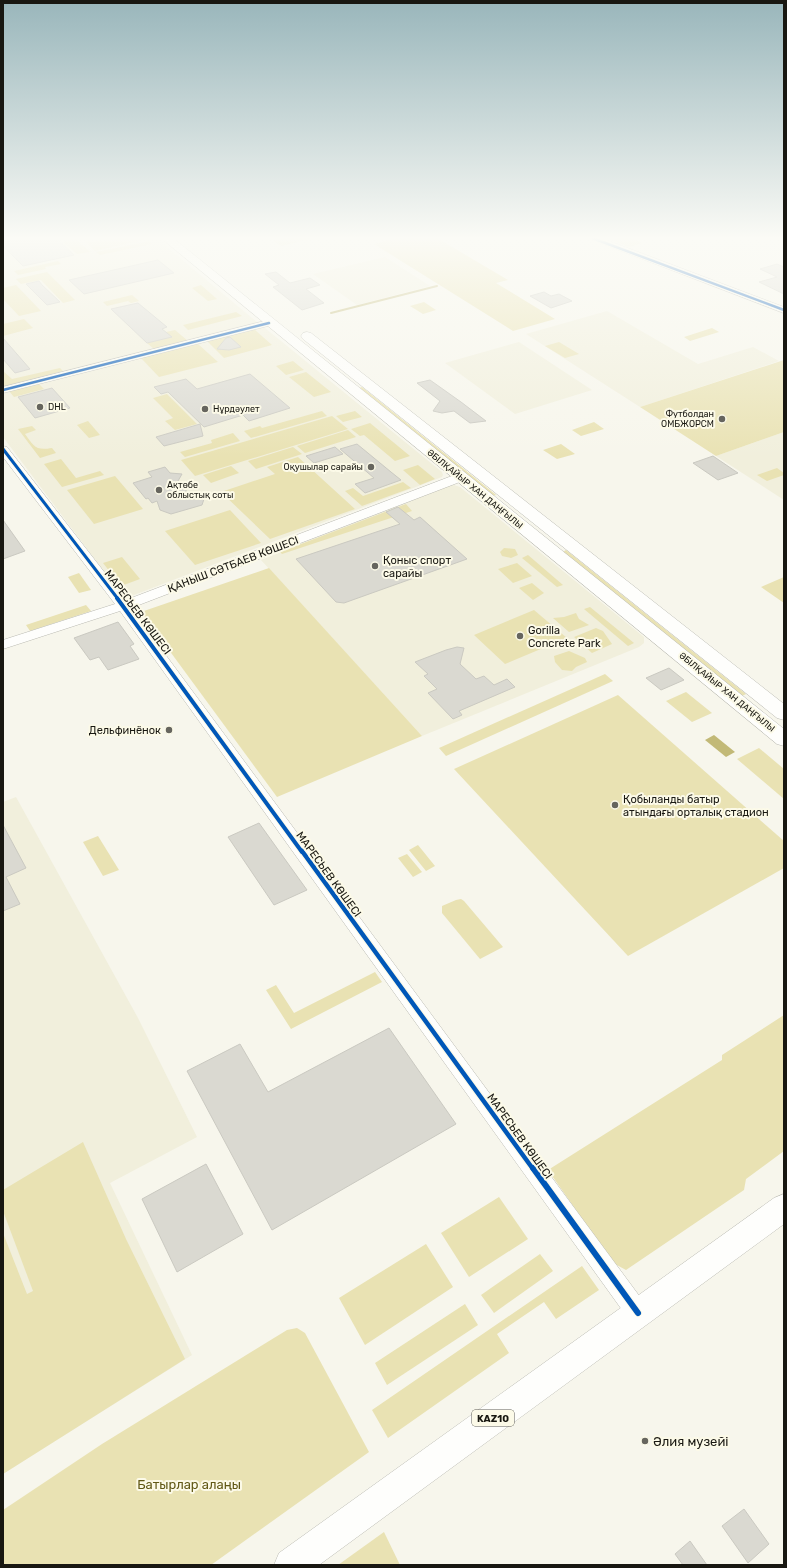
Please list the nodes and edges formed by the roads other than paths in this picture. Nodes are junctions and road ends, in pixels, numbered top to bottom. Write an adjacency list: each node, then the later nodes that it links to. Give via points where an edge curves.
1 (255, 311): 2 (main road, ӘБІЛҚАЙЫР ХАН ДАҢҒЫЛЫ)
2 (269, 323): 5 (main road, ӘБІЛҚАЙЫР ХАН ДАҢҒЫЛЫ); 6 (street)
3 (293, 325): 4 (main road, ӘБІЛҚАЙЫР ХАН ДАҢҒЫЛЫ)
4 (362, 379): 5 (main road); 9 (main road, ӘБІЛҚАЙЫР ХАН ДАҢҒЫЛЫ)
5 (345, 384): 8 (main road, ӘБІЛҚАЙЫР ХАН ДАҢҒЫЛЫ)
6 (3, 390)
7 (3, 448): 11 (street, МАРЕСЬЕВ КӨШЕСІ)
8 (461, 477): 10 (main road, ӘБІЛҚАЙЫР ХАН ДАҢҒЫЛЫ); 11 (street, ҚАНЫШ СӘТБАЕВ КӨШЕСІ)
9 (565, 539): 10 (main road); 13 (main road, ӘБІЛҚАЙЫР ХАН ДАҢҒЫЛЫ)
10 (547, 546): 14 (main road, ӘБІЛҚАЙЫР ХАН ДАҢҒЫЛЫ)
11 (122, 606): 12 (street, ҚАНЫШ СӘТБАЕВ КӨШЕСІ); 16 (street, МАРЕСЬЕВ КӨШЕСІ)
12 (3, 645)
13 (784, 714)
14 (784, 739)
15 (784, 1206): 16 (main road, KAZ10)
16 (638, 1313): 17 (main road, KAZ10)
17 (291, 1565)

